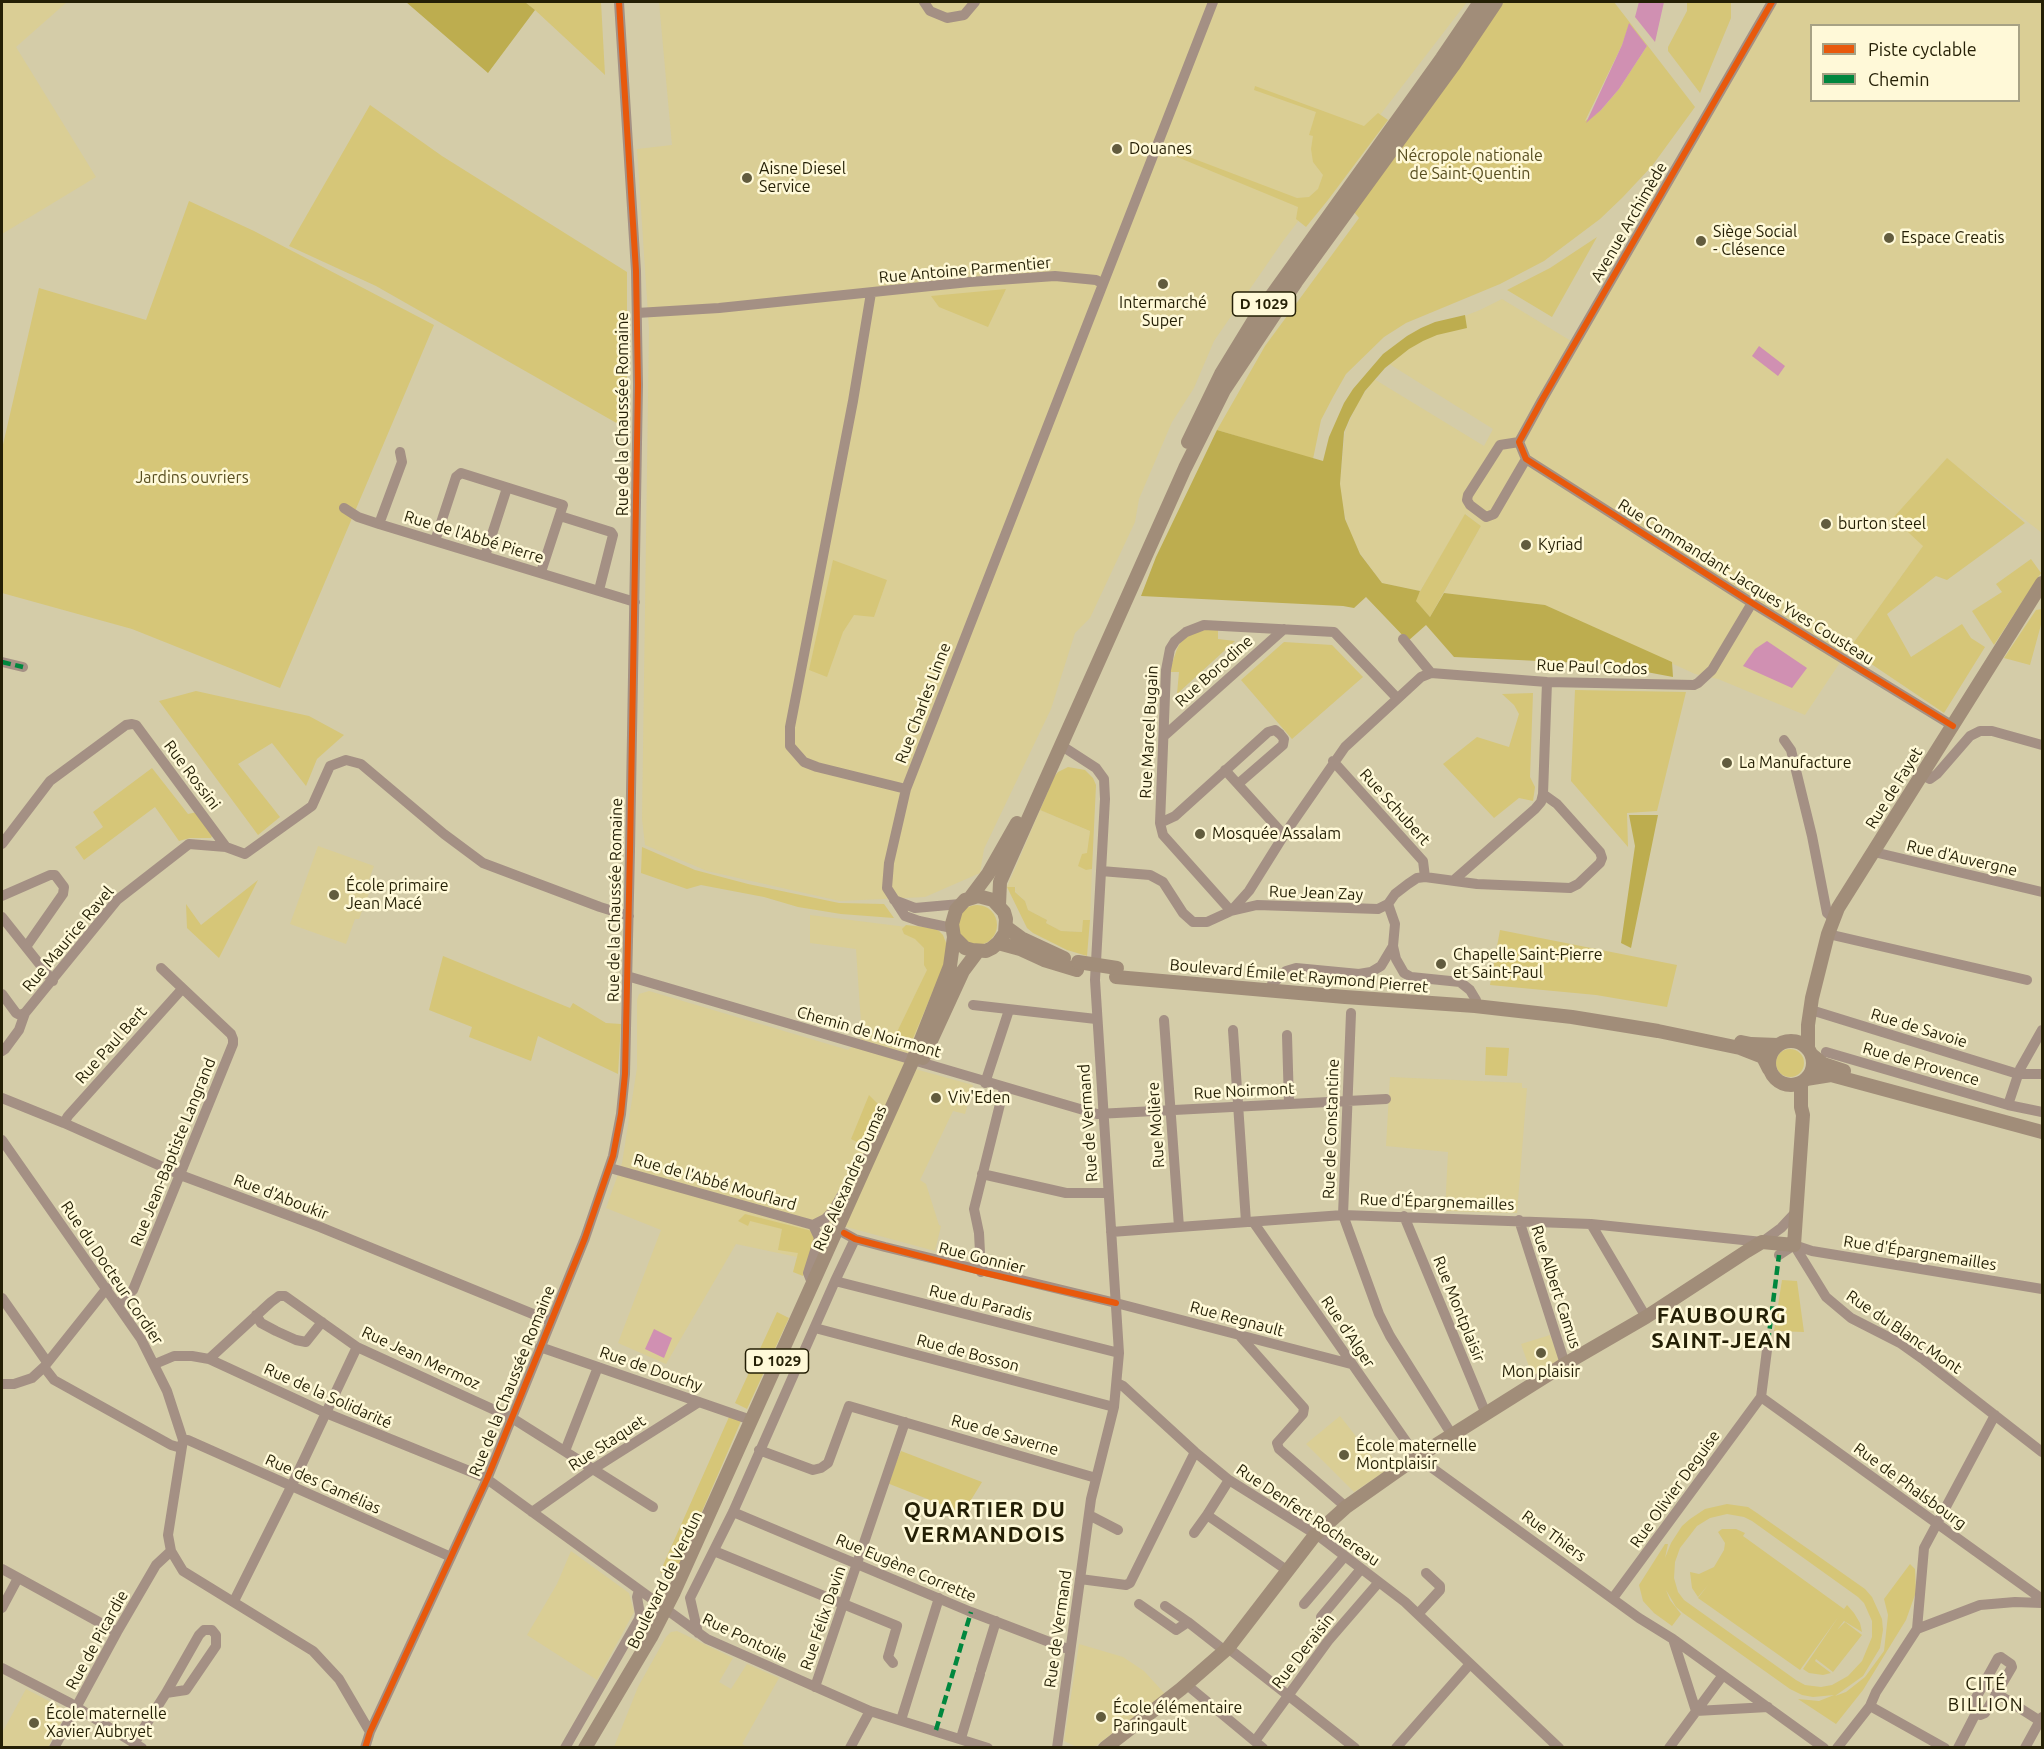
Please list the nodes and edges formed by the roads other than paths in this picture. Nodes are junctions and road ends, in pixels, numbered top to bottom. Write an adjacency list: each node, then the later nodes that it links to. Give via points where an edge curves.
1 (619, 2): 10 (street, Rue de la Chaussée Romaine)
2 (924, 2): 3 (street, via 930,11 946,18 964,15)
3 (975, 2)
4 (1213, 2): 8 (street)
5 (1480, 2): 35 (main road, D 1029, via 1249,327 1221,374 1100,638)
6 (1496, 2): 35 (main road, D 1029, via 1296,282 1224,390)
7 (1770, 2): 11 (street, Avenue Archimède)
8 (1102, 283): 9 (street, Rue Antoine Parmentier, via 1055,276); 41 (street, Rue Charles Linne)
9 (871, 293): 10 (street, Rue Antoine Parmentier); 41 (street, Rue Charles Linne, via 790,728 790,747 804,762 817,767)
10 (637, 313): 23 (street, Rue de la Chaussée Romaine)
11 (1519, 442): 13 (street); 13 (street, via 1500,446 1468,495 1470,505 1486,517 1494,514)
12 (400, 452): 17 (street, Rue de l'Abbé Pierre, via 402,462)
13 (1526, 459): 24 (street, Rue Commandant Jacques Yves Cousteau)
14 (507, 488): 16 (street); 18 (street, via 458,474); 19 (street)
15 (344, 508): 17 (street)
16 (562, 510): 20 (street); 21 (street, via 613,535)
17 (379, 524): 18 (street, Rue de l'Abbé Pierre)
18 (435, 541): 19 (street, Rue de l'Abbé Pierre)
19 (485, 556): 20 (street, Rue de l'Abbé Pierre)
20 (542, 572): 21 (street, Rue de l'Abbé Pierre)
21 (599, 590): 23 (street, Rue de l'Abbé Pierre)
22 (2040, 592): 32 (main road, Rue de Fayet)
23 (634, 602): 58 (street, Rue de la Chaussée Romaine)
24 (1752, 603): 30 (street, Rue Paul Codos, via 1712,670 1694,685); 32 (street, Rue Commandant Jacques Yves Cousteau)
25 (1284, 629): 31 (street, Rue Marcel Bugain, via 1334,632); 33 (street, Rue Borodine); 33 (street, Rue Marcel Bugain, via 1204,625 1180,636 1168,657)
26 (1403, 639): 29 (street)
27 (2, 662): 28 (street)
28 (23, 667)
29 (1431, 673): 30 (street, Rue Paul Codos); 31 (street)
30 (1547, 682): 42 (street)
31 (1397, 698): 37 (street)
32 (1953, 726): 39 (main road, Rue de Fayet)
33 (1164, 736): 43 (street, Rue Marcel Bugain)
34 (1784, 740): 60 (street, via 1791,750 1827,914)
35 (1058, 744): 48 (street, Rue de Vermand, via 1096,768 1104,779); 54 (main road, via 1012,835 988,874); 56 (main road, via 1000,882)
36 (2043, 745): 39 (street, via 1980,731 1970,736 1937,774 1930,778)
37 (1333, 761): 44 (street); 49 (street, Rue Schubert, via 1423,861)
38 (1225, 770): 40 (street); 40 (street, via 1268,732 1275,730 1280,734 1283,745); 43 (street, via 1175,816)
39 (1922, 775): 47 (main road, Rue de Fayet)
40 (1238, 784): 44 (street)
41 (906, 789): 53 (street, via 888,870 887,888)
42 (1543, 794): 50 (street, via 1535,809); 50 (street, via 1600,852 1600,863 1570,888)
43 (1160, 823): 57 (street, Rue Marcel Bugain, via 1163,835)
44 (1284, 835): 57 (street, via 1249,891)
45 (2, 844): 46 (street, Rue Rossini, via 50,781 132,724)
46 (226, 847): 58 (street, Rue Maurice Ravel, via 245,854 312,806 330,766 346,760 361,764 483,863); 73 (street, Rue Maurice Ravel, via 189,844 125,893)
47 (1874, 852): 51 (street, Rue d'Auvergne); 60 (main road, Rue de Fayet)
48 (1101, 871): 57 (street, Rue Jean Zay, via 1150,875 1163,882 1193,922 1208,922); 83 (street, Rue de Vermand)
49 (1425, 877): 50 (street); 55 (street, via 1408,884)
50 (1454, 880)
51 (2043, 892)
52 (2, 896): 66 (street, via 50,875 56,875 64,887)
53 (894, 900): 54 (street, via 915,908); 62 (street, via 905,916)
54 (965, 901): 56 (main road, via 986,897); 62 (main road, via 953,916)
55 (1388, 904): 57 (street, Rue Jean Zay, via 1366,910 1257,905); 65 (street, via 1395,924)
56 (999, 905): 61 (main road)
57 (1231, 911)
58 (629, 916): 71 (street, Rue de la Chaussée Romaine)
59 (2, 917): 66 (street)
60 (1834, 919): 63 (main road, Rue de Fayet)
61 (1006, 927): 64 (main road); 68 (main road, Boulevard Émile et Raymond Pierret)
62 (953, 932): 67 (main road, via 965,948); 94 (main road, D 1029, via 950,966)
63 (1828, 934): 72 (street); 80 (main road, Rue de Fayet)
64 (998, 943): 67 (main road); 68 (main road, Boulevard Émile et Raymond Pierret, via 1044,960)
65 (1393, 946): 74 (street, via 1381,966 1371,972 1296,968 1286,971); 77 (street, via 1404,973 1460,982)
66 (26, 947): 73 (street)
67 (978, 951): 94 (main road, Rue Alexandre Dumas, via 963,971)
68 (1077, 966): 70 (main road, Boulevard Émile et Raymond Pierret)
69 (161, 968): 75 (street)
70 (1116, 972): 74 (main road, Boulevard Émile et Raymond Pierret); 95 (main road, Boulevard Émile et Raymond Pierret, via 1572,1017 1740,1048 1763,1057)
71 (627, 976): 94 (street, Chemin de Noirmont); 117 (street, Rue de la Chaussée Romaine, via 625,1074)
72 (2027, 980)
73 (53, 981): 81 (street, Rue Maurice Ravel)
74 (1272, 984): 77 (main road, Boulevard Émile et Raymond Pierret)
75 (182, 989): 112 (street, Rue Paul Bert); 118 (street, Rue Jean-Baptiste Langrand, via 231,1034 233,1044)
76 (2, 994): 81 (street, via 16,1013)
77 (1476, 1000): 90 (main road, Boulevard Émile et Raymond Pierret, via 1596,1012 1751,1044)
78 (973, 1005): 79 (street)
79 (1009, 1010): 83 (street); 99 (street)
80 (1811, 1010): 85 (main road, Rue de Fayet); 96 (street, Rue de Savoie)
81 (25, 1013): 91 (street, Rue Maurice Ravel, via 19,1030)
82 (1351, 1013): 104 (street, Rue de Constantine)
83 (1096, 1019): 111 (street, Rue de Vermand)
84 (1164, 1020): 109 (street, Rue Molière)
85 (1808, 1025): 89 (main road); 92 (main road, Rue de Fayet)
86 (1233, 1030): 107 (street)
87 (2043, 1030): 96 (street)
88 (1287, 1035): 105 (street)
89 (1792, 1041): 90 (main road); 92 (main road)
90 (1778, 1045): 95 (main road, via 1770,1056)
91 (2, 1051)
92 (1810, 1052): 98 (main road, via 1813,1068); 113 (main road, via 1832,1067)
93 (1826, 1052): 106 (street, Rue de Provence)
94 (917, 1062): 99 (street, Chemin de Noirmont); 116 (main road, D 1029); 130 (main road, Rue Alexandre Dumas)
95 (1769, 1069): 100 (main road)
96 (2018, 1074): 97 (street, Rue de Savoie); 106 (street)
97 (2043, 1074)
98 (1804, 1081): 100 (main road); 108 (main road); 114 (main road, via 1831,1075)
99 (985, 1083): 101 (street, Chemin de Noirmont)
100 (1781, 1083): 108 (main road)
101 (1004, 1088): 111 (street, Chemin de Noirmont); 119 (street)
102 (2, 1098): 112 (street, Rue d'Aboukir)
103 (1386, 1099): 104 (street, Rue Noirmont)
104 (1347, 1101): 105 (street, Rue Noirmont); 122 (street, Rue de Constantine)
105 (1289, 1104): 107 (street, Rue Noirmont)
106 (2007, 1105): 110 (street)
107 (1238, 1106): 109 (street, Rue Noirmont); 125 (street)
108 (1801, 1107): 121 (main road)
109 (1170, 1110): 111 (street, Rue Noirmont); 128 (street, Rue Molière)
110 (2043, 1112)
111 (1102, 1113): 120 (street, Rue de Vermand)
112 (64, 1123): 118 (street, Rue d'Aboukir)
113 (2043, 1125)
114 (2043, 1132)
115 (2, 1140): 137 (street, Rue du Docteur Cordier)
116 (865, 1166): 127 (street, via 853,1175 833,1211); 136 (main road, D 1029)
117 (610, 1168): 127 (street, Rue de l'Abbé Mouflard); 144 (street, Rue de la Chaussée Romaine)
118 (179, 1174): 141 (street, Rue Jean-Baptiste Langrand, via 133,1290); 144 (street, Rue d'Aboukir)
119 (982, 1174): 120 (street, via 1066,1193); 134 (street, via 974,1209)
120 (1108, 1192): 129 (street, Rue de Vermand)
121 (1796, 1212): 131 (street); 132 (main road)
122 (1343, 1215): 123 (street, Rue d'Épargnemailles); 125 (street, Rue d'Épargnemailles); 169 (street, Rue de Constantine, via 1390,1336)
123 (1404, 1216): 124 (street, Rue d'Épargnemailles); 164 (street, Rue Montplaisir)
124 (1518, 1220): 126 (street, Rue d'Épargnemailles); 156 (street, Rue Albert Camus)
125 (1250, 1223): 128 (street, Rue d'Épargnemailles); 155 (street, Rue d'Alger)
126 (1591, 1224): 131 (street, Rue d'Épargnemailles); 143 (street)
127 (813, 1225): 136 (street, via 819,1238 808,1273)
128 (1179, 1227): 129 (street, Rue d'Épargnemailles)
129 (1111, 1232): 140 (street, Rue de Vermand)
130 (849, 1236): 134 (street, Rue Gonnier); 135 (street, Rue Alexandre Dumas); 167 (main road, Rue Alexandre Dumas)
131 (1762, 1242): 132 (main road); 143 (main road)
132 (1794, 1245): 133 (street); 138 (street, Rue d'Épargnemailles); 165 (street, Rue du Blanc Mont, via 1826,1297 1851,1318 1908,1349)
133 (1779, 1255)
134 (981, 1272): 140 (street, Rue Gonnier)
135 (834, 1281): 146 (street, Rue Alexandre Dumas); 151 (street, Rue du Paradis)
136 (812, 1283): 167 (main road, D 1029)
137 (107, 1288): 141 (street, Rue du Docteur Cordier); 153 (street)
138 (2043, 1289)
139 (2, 1298): 153 (street, Rue des Camélias)
140 (1116, 1303): 147 (street, Rue Regnault); 151 (street, Rue de Vermand)
141 (118, 1304): 154 (street, Rue du Docteur Cordier)
142 (256, 1315): 145 (street, Rue Jean Mermoz, via 279,1296 285,1296); 145 (street, via 261,1323 306,1342); 152 (street, Rue Jean Mermoz)
143 (1646, 1317): 156 (main road)
144 (550, 1321): 150 (street, Rue de la Chaussée Romaine)
145 (322, 1322): 149 (street, Rue Jean Mermoz)
146 (816, 1328): 162 (street, Rue de Bosson); 171 (street, Rue Alexandre Dumas)
147 (1239, 1335): 155 (street, Rue Regnault); 182 (street, via 1304,1408 1277,1443 1279,1449)
148 (1768, 1342): 160 (street)
149 (357, 1347): 163 (street); 166 (street, Rue Jean Mermoz)
150 (540, 1347): 157 (street, Rue de Douchy); 166 (street, Rue de la Chaussée Romaine)
151 (1119, 1353): 158 (street, Rue de Vermand)
152 (209, 1359): 154 (street, Rue de la Solidarité, via 174,1356); 163 (street, Rue de la Solidarité)
153 (45, 1364): 159 (street, via 32,1378); 170 (street, Rue des Camélias, via 54,1380 171,1445)
154 (155, 1364): 170 (street, Rue du Docteur Cordier)
155 (1351, 1364): 175 (street, Rue d'Alger)
156 (1565, 1364): 164 (main road)
157 (598, 1367): 161 (street, Rue de Douchy); 172 (street)
158 (1117, 1383): 162 (street, Rue de Vermand); 173 (street, Rue Denfert Rochereau)
159 (2, 1384)
160 (1761, 1397): 187 (street, Rue de Phalsbourg); 205 (street, Rue Olivier Deguise)
161 (699, 1402): 167 (street, Rue de Douchy); 176 (street, Rue Staquet)
162 (1114, 1407): 177 (street, Rue de Vermand)
163 (326, 1413): 178 (street, Rue de la Solidarité); 180 (street)
164 (1486, 1414): 169 (main road)
165 (1995, 1414): 174 (street, Rue du Blanc Mont); 187 (street)
166 (512, 1418): 172 (street, Rue Jean Mermoz); 178 (street, Rue de la Chaussée Romaine)
167 (755, 1421): 213 (main road, Boulevard de Verdun)
168 (905, 1422): 171 (street, Rue de Saverne, via 849,1406 828,1462 813,1470); 177 (street, Rue de Saverne); 195 (street, Rue Félix Davin)
169 (1452, 1435): 175 (main road)
170 (182, 1444): 180 (street, Rue des Camélias, via 188,1440); 191 (street, Rue du Docteur Cordier, via 168,1535)
171 (759, 1450): 184 (street, Rue Alexandre Dumas)
172 (565, 1451): 176 (street, Rue Jean Mermoz)
173 (1195, 1452): 179 (street, Rue Denfert Rochereau); 201 (street, via 1130,1583)
174 (2043, 1452)
175 (1417, 1457): 182 (main road); 205 (street, Rue Thiers)
176 (593, 1469): 181 (street, Rue Jean Mermoz); 183 (street, Rue Staquet)
177 (1096, 1478): 185 (street, Rue de Vermand)
178 (487, 1479): 183 (street, Rue Pontoile); 194 (street, Rue de la Chaussée Romaine)
179 (1229, 1480): 186 (street); 190 (street, Rue Denfert Rochereau)
180 (291, 1487): 194 (street, Rue des Camélias); 207 (street)
181 (653, 1507)
182 (1346, 1508): 190 (main road)
183 (532, 1512): 203 (street, Rue Pontoile)
184 (733, 1512): 192 (street, Rue Alexandre Dumas); 195 (street, Rue Eugène Corrette)
185 (1089, 1515): 188 (street); 201 (street, Rue de Vermand)
186 (1207, 1515): 189 (street); 198 (street)
187 (1938, 1524): 206 (street, Rue de Phalsbourg); 218 (street, via 1924,1548)
188 (1118, 1530)
189 (1194, 1533)
190 (1316, 1535): 193 (street, Rue Denfert Rochereau); 198 (main road)
191 (171, 1551): 207 (street, via 183,1571); 219 (street, Rue de Picardie, via 156,1565)
192 (714, 1551): 208 (street); 220 (street, Rue Alexandre Dumas, via 690,1598)
193 (1345, 1556): 197 (street, Rue Denfert Rochereau); 210 (street)
194 (451, 1557): 241 (street, Rue de la Chaussée Romaine)
195 (857, 1564): 204 (street, Rue Eugène Corrette); 208 (street, Rue Félix Davin)
196 (2, 1569): 200 (street)
197 (1361, 1569): 202 (street, Rue Denfert Rochereau); 215 (street)
198 (1288, 1571): 223 (main road)
199 (1426, 1573): 214 (street, via 1440,1590)
200 (18, 1578): 212 (street); 219 (street)
201 (1080, 1579): 222 (street, Rue de Vermand)
202 (1379, 1582): 214 (street, Rue Denfert Rochereau); 232 (street, Rue Deraisin)
203 (639, 1590): 213 (street, Rue Pontoile); 248 (street, Boulevard de Verdun, via 639,1619)
204 (939, 1598): 216 (street, Rue Eugène Corrette); 240 (street)
205 (1613, 1598): 221 (street, Rue Thiers)
206 (2043, 1601): 218 (street, via 1980,1605)
207 (234, 1602): 241 (street, via 313,1651 339,1679)
208 (843, 1604): 224 (street, via 897,1626 888,1657); 229 (street, Rue Félix Davin)
209 (1139, 1604): 217 (street, via 1176,1630)
210 (1304, 1604)
211 (1165, 1606): 217 (street)
212 (2, 1608)
213 (668, 1611): 220 (street, Rue Pontoile); 249 (main road); 250 (main road, Boulevard de Verdun)
214 (1418, 1614): 225 (street, Rue Denfert Rochereau)
215 (1321, 1617)
216 (996, 1621): 222 (street, Rue Eugène Corrette); 243 (street)
217 (1188, 1622): 223 (street)
218 (1917, 1629): 233 (street)
219 (117, 1632): 234 (street, Rue de Picardie)
220 (698, 1633): 229 (street, Rue Pontoile)
221 (1673, 1639): 227 (street, Rue Thiers); 237 (street)
222 (1070, 1648): 254 (street, Rue de Vermand)
223 (1226, 1649): 228 (main road); 232 (street)
224 (893, 1663)
225 (1470, 1664): 257 (street); 258 (street, Rue Denfert Rochereau)
226 (2, 1668): 234 (street)
227 (1723, 1675): 235 (street, Rue Thiers); 237 (street)
228 (1187, 1685): 244 (street); 255 (main road)
229 (815, 1687): 236 (street, Rue Pontoile)
230 (166, 1693): 230 (street, via 186,1690 216,1646 212,1630 199,1635); 245 (street)
231 (1996, 1694): 238 (street, via 1985,1713); 238 (street, via 2012,1667 2001,1657 1972,1705); 239 (street)
232 (1287, 1696): 244 (street, Rue Deraisin); 256 (street)
233 (1870, 1706): 261 (street); 262 (street)
234 (77, 1707): 245 (street); 246 (street, Rue de Picardie)
235 (1768, 1707): 237 (street); 260 (street)
236 (870, 1711): 240 (street, Rue Pontoile); 242 (street)
237 (1696, 1711): 259 (street)
238 (1976, 1713): 263 (street)
239 (2041, 1719): 264 (street)
240 (900, 1720): 243 (street, Rue Pontoile)
241 (370, 1732): 247 (street, Rue de la Chaussée Romaine)
242 (856, 1737): 251 (street); 252 (street)
243 (961, 1738): 253 (street, Rue Pontoile)
244 (1259, 1744)
245 (139, 1745)
246 (54, 1748)
247 (365, 1748)
248 (565, 1748)
249 (585, 1748)
250 (593, 1748)
251 (850, 1748)
252 (865, 1748)
253 (988, 1748)
254 (1058, 1748)
255 (1106, 1748)
256 (1355, 1748)
257 (1396, 1748)
258 (1559, 1748)
259 (1669, 1748)
260 (1824, 1748)
261 (1837, 1748)
262 (1945, 1748)
263 (1958, 1748)
264 (2025, 1748)

